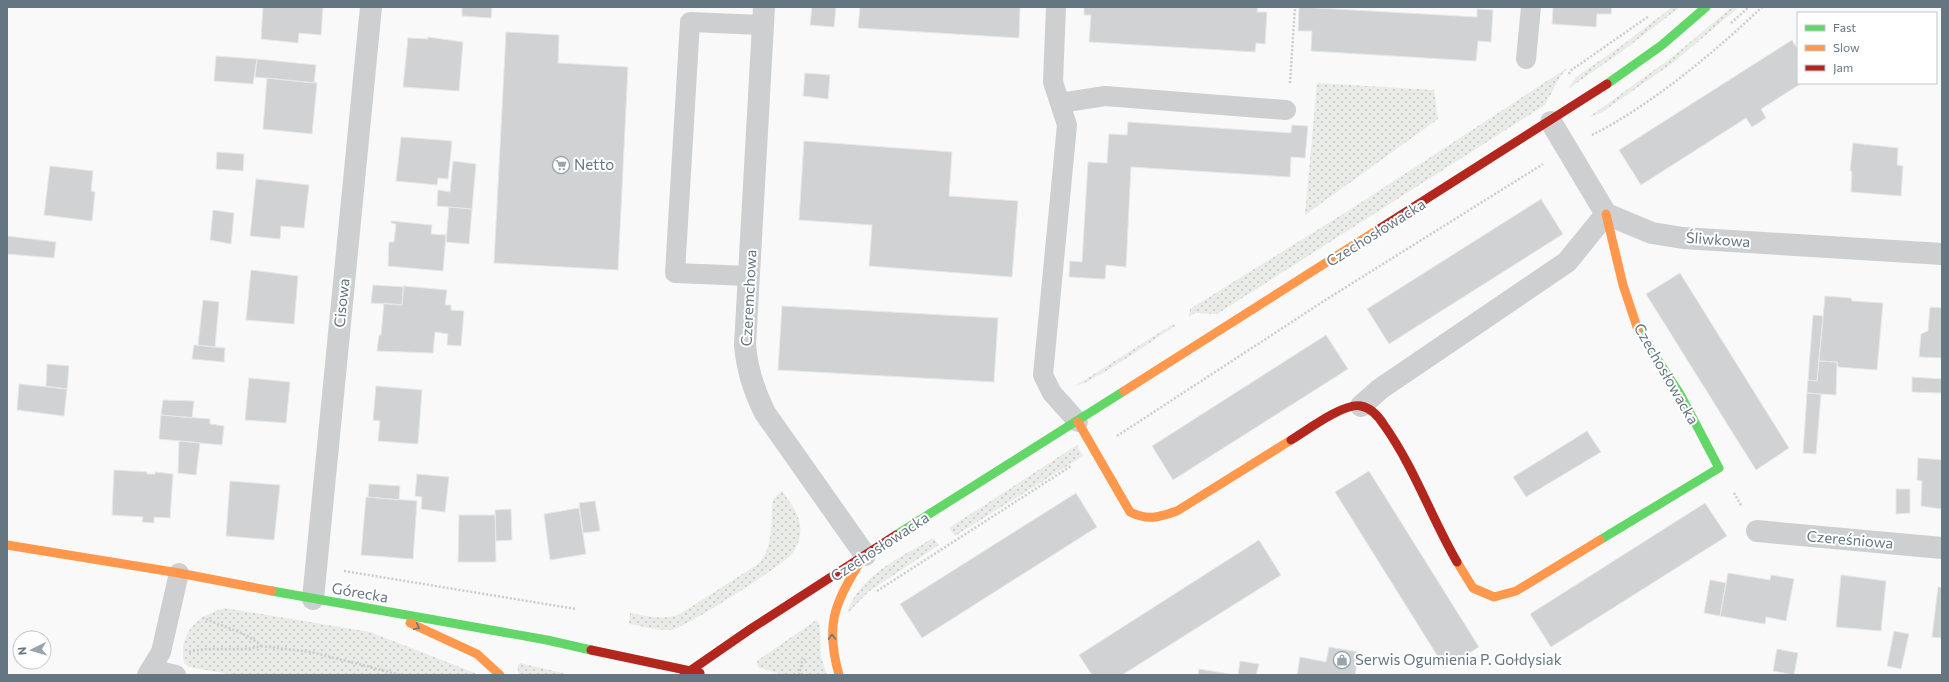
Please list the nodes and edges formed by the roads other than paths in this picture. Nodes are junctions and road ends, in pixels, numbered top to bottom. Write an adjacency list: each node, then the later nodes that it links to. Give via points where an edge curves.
1 (371, 7): 20 (street, Cisowa)
2 (1056, 7): 7 (lane, via 1053,82)
3 (1531, 7): 6 (lane)
4 (1706, 7): 9 (street, Czechosłowacka, via 1662,45)
5 (763, 16): 12 (street, Czeremchowa); 12 (lane, via 690,22 675,273)
6 (1526, 59)
7 (1060, 104): 8 (lane, via 1105,96); 14 (lane, via 1067,126 1043,375 1052,393)
8 (1286, 110)
9 (1551, 122): 10 (street); 14 (street, Czechosłowacka)
10 (1606, 214): 11 (street, Śliwkowa, via 1652,233 1683,238); 13 (street, via 1567,262 1380,389); 13 (street, Czechosłowacka, via 1623,285 1638,332 1680,394 1719,468 1516,591 1494,597 1473,588 1445,541 1403,456 1384,424 1372,410)
11 (1942, 254)
12 (750, 276): 18 (street, Czeremchowa, via 745,345 756,395 765,413)
13 (1361, 406): 14 (street, via 1337,412 1177,511 1157,518 1142,519 1130,512)
14 (1078, 422): 18 (street, Czechosłowacka)
15 (1757, 531): 17 (street, Czereśniowa)
16 (7, 545): 19 (street, Górecka)
17 (1942, 548)
18 (865, 555): 23 (street, Czechosłowacka); 27 (street, one-way to 18, via 833,658 832,619 837,603)
19 (179, 573): 20 (street, Górecka); 22 (lane, via 161,652)
20 (313, 599): 21 (street, Górecka)
21 (381, 610): 23 (street, Górecka, via 547,640); 25 (street, one-way to 25, via 477,654)
22 (149, 672): 24 (lane)
23 (687, 673): 26 (street, Górecka)
24 (176, 675)
25 (500, 675)
26 (707, 675)
27 (839, 675)

